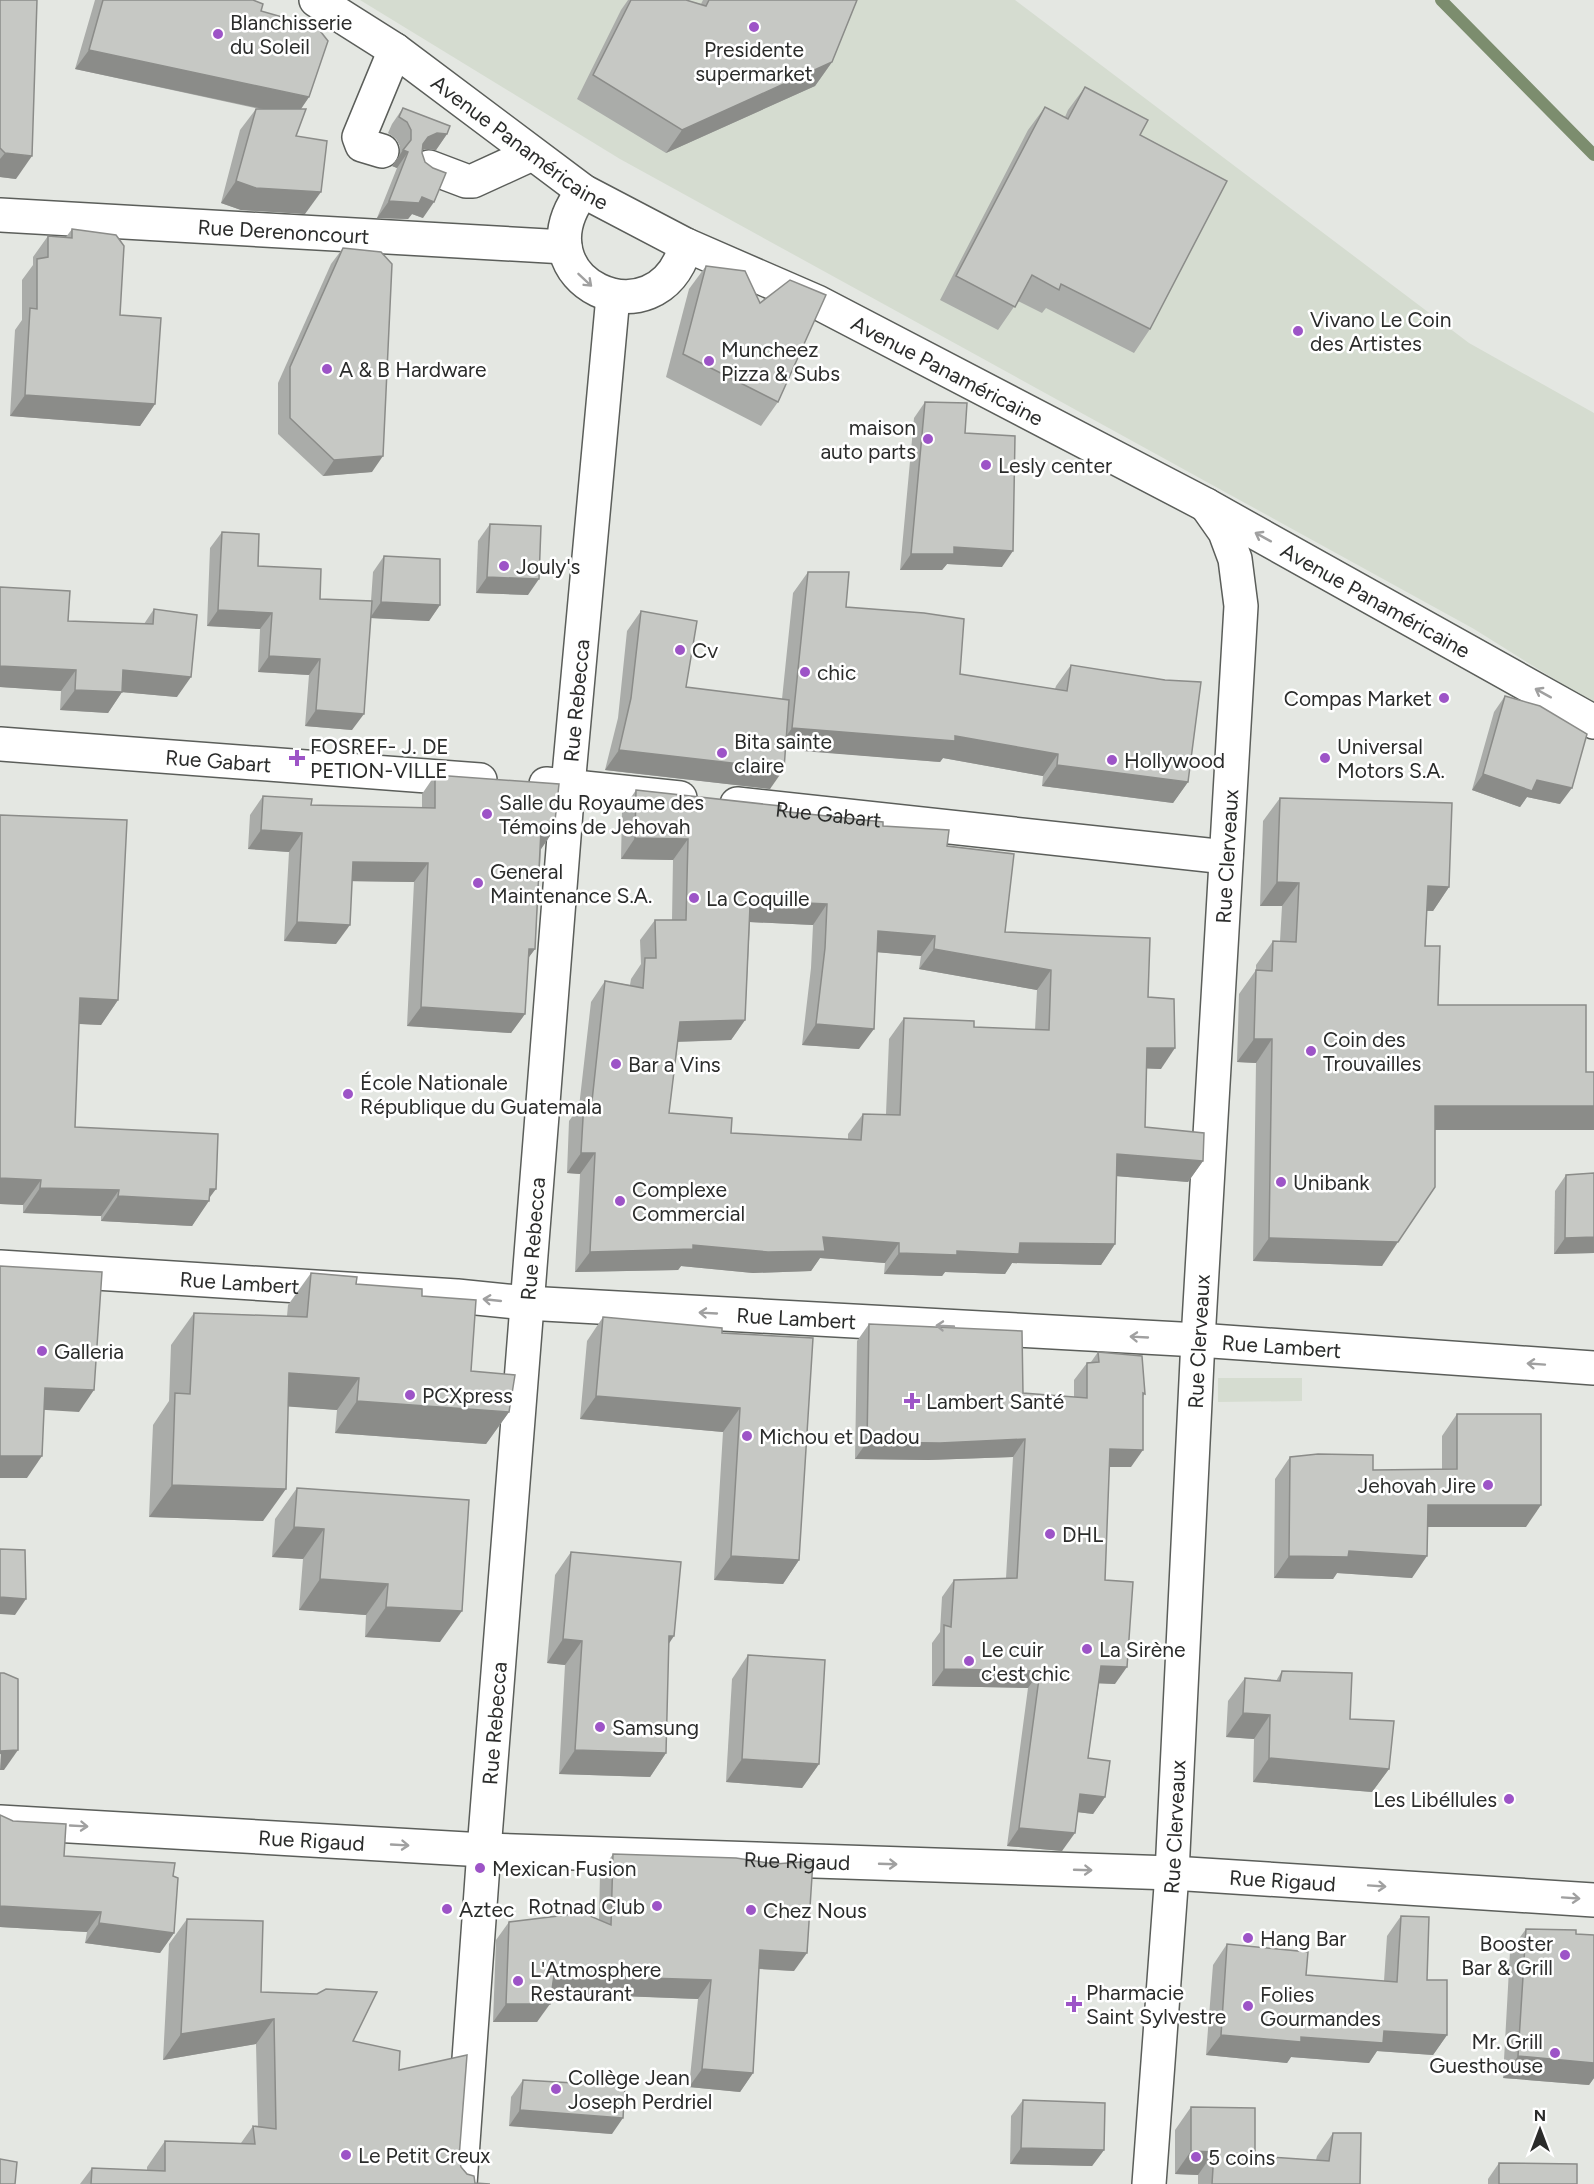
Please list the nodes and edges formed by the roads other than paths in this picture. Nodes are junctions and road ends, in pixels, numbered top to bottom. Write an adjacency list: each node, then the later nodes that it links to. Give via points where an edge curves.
1 (316, 0): 2 (street, Avenue Panaméricaine)
2 (395, 50): 3 (street, via 359,137 362,145); 4 (street, Avenue Panaméricaine)
3 (382, 151)
4 (532, 154): 5 (street, via 473,181); 6 (street, Avenue Panaméricaine)
5 (429, 167)
6 (583, 191): 8 (street, Avenue Panaméricaine); 9 (street, via 570,208 564,227)
7 (0, 215): 9 (street, Rue Derenoncourt)
8 (686, 245): 10 (street, via 675,271 660,285 642,294); 11 (street, Avenue Panaméricaine, via 817,302)
9 (565, 247): 10 (street, one-way to 10, via 570,264 582,279 596,290)
10 (614, 296): 14 (street, Rue Rebecca)
11 (1206, 505): 12 (street, Avenue Panaméricaine, one-way to 11); 15 (street, Rue Clerveaux, via 1225,532 1235,559 1241,606)
12 (1594, 722)
13 (0, 744): 14 (street, Rue Gabart)
14 (568, 786): 15 (street, Rue Gabart); 17 (street, Rue Rebecca)
15 (1226, 856): 18 (street, Rue Clerveaux)
16 (0, 1267): 17 (street, Rue Lambert, one-way to 16)
17 (526, 1303): 18 (street, Rue Lambert, one-way to 17); 21 (street, Rue Rebecca)
18 (1198, 1340): 19 (street, Rue Lambert, one-way to 18); 22 (street, Rue Clerveaux)
19 (1594, 1368)
20 (0, 1822): 21 (street, Rue Rigaud, one-way to 21)
21 (484, 1850): 22 (street, Rue Rigaud, one-way to 22); 24 (street, Rue Rebecca)
22 (1172, 1873): 23 (street, Rue Rigaud, one-way to 23); 25 (street, Rue Clerveaux)
23 (1594, 1900)
24 (460, 2184)
25 (1149, 2184)

